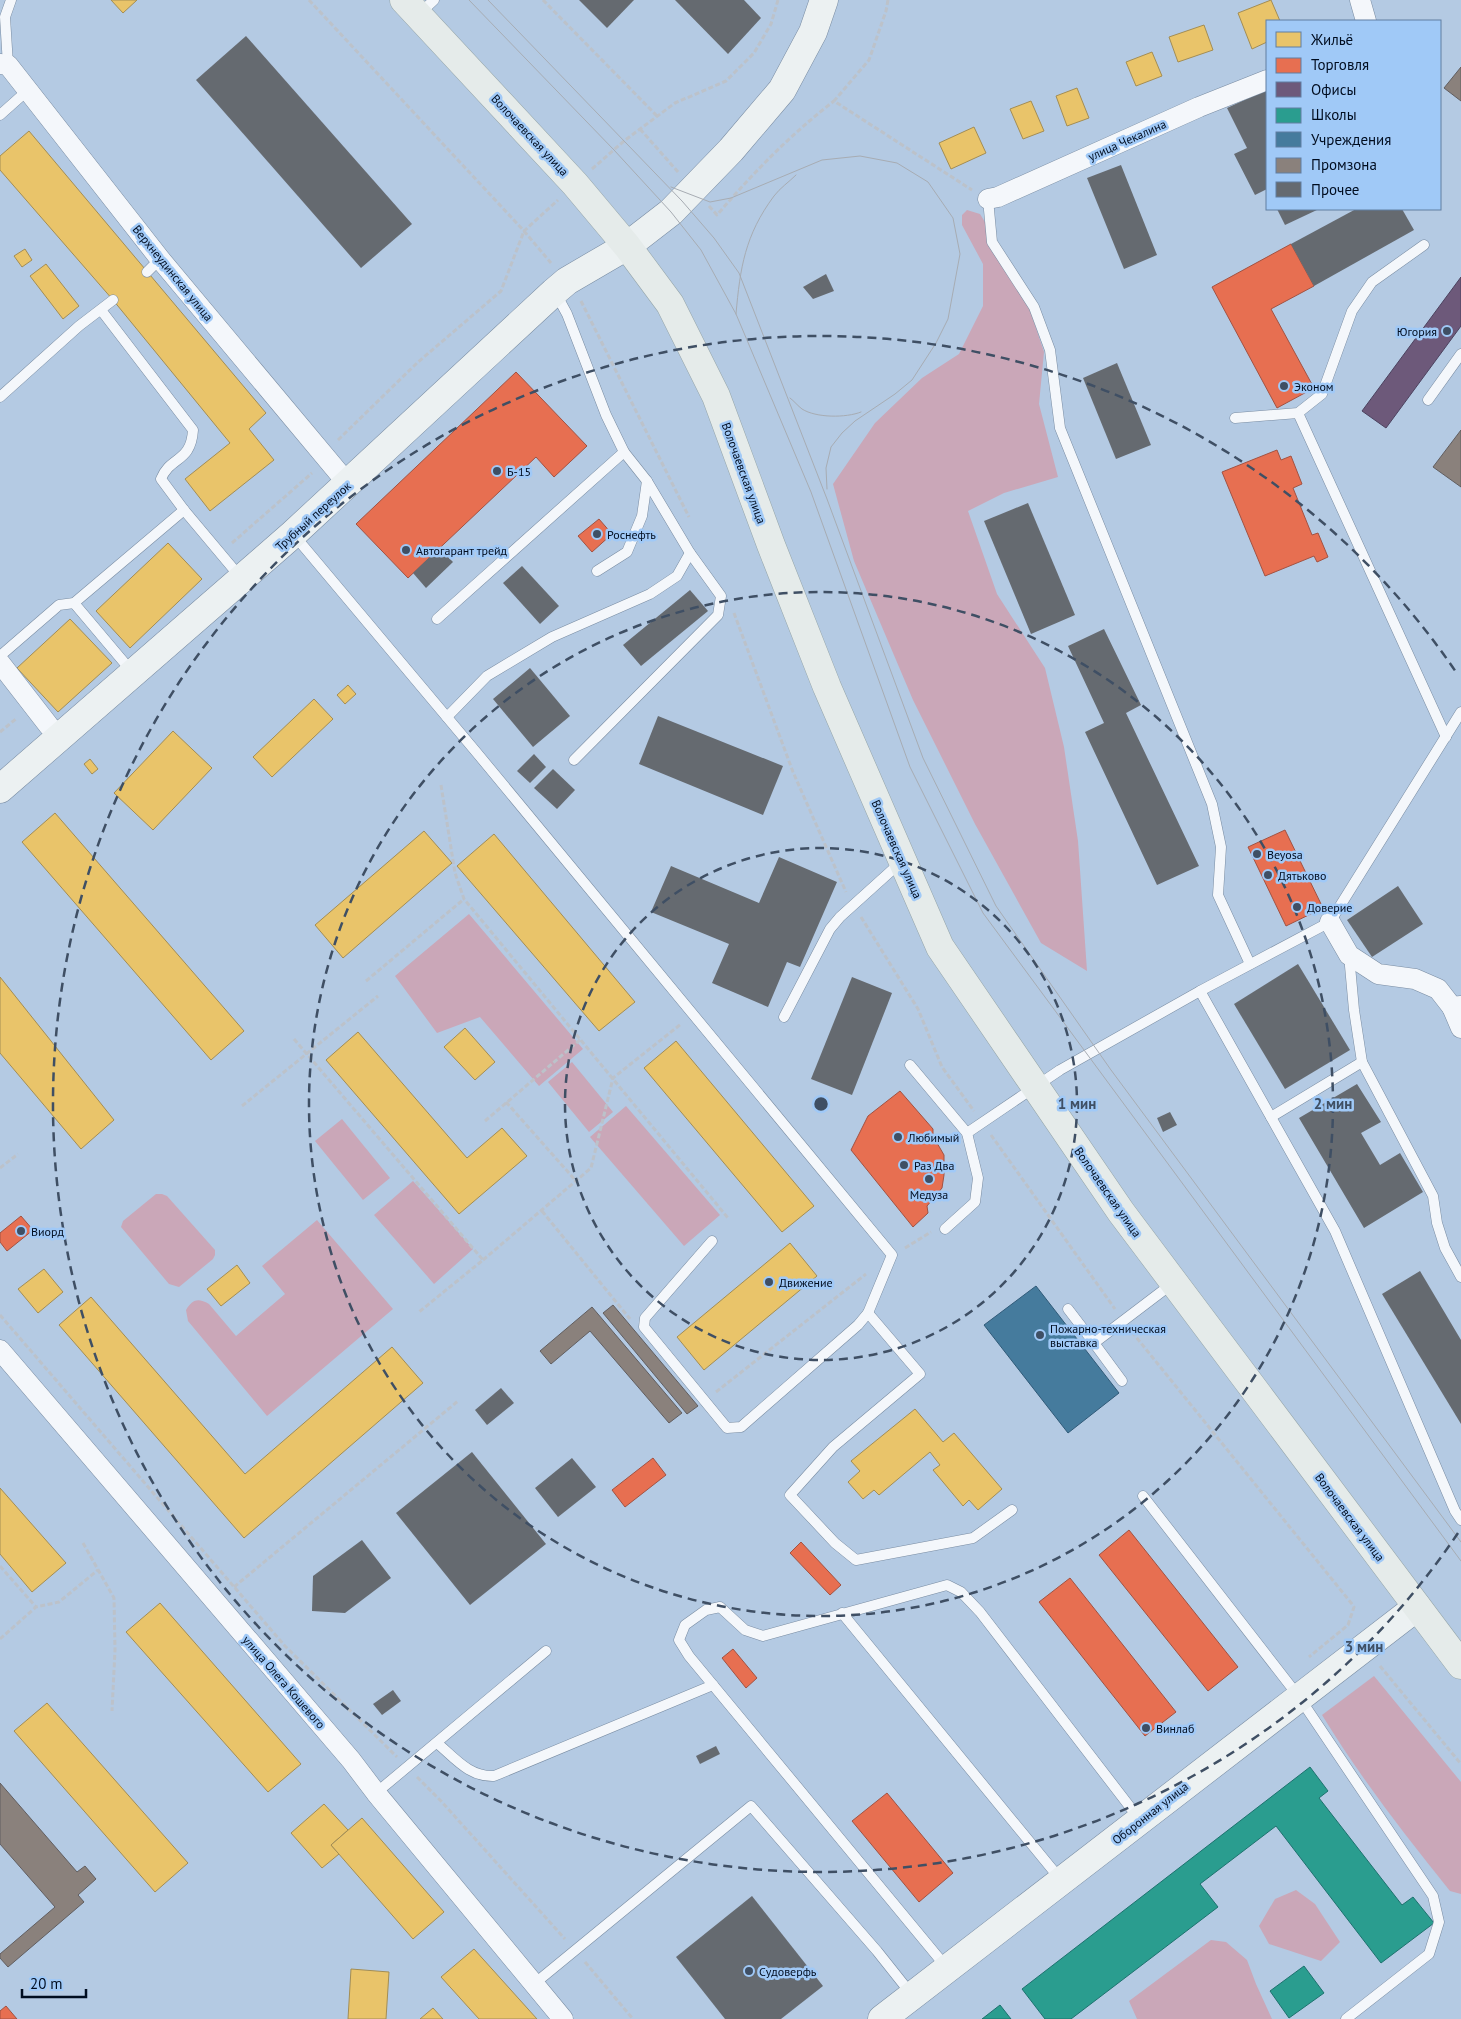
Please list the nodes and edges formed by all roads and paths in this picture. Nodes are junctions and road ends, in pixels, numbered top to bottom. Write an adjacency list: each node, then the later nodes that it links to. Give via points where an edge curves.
1 (12, 0): 10 (lane, via 5,17)
2 (309, 0): 17 (path)
3 (543, 0): 14 (path)
4 (778, 0): 14 (path, via 771,24 754,53 726,81 675,103)
5 (824, 0): 19 (street, Трубный переулок, via 813,32 782,90 732,150 671,212)
6 (888, 0): 16 (path, via 869,60 834,101)
7 (1360, 0): 9 (street)
8 (419, 5): 15 (main road, Волочаевская улица)
9 (1366, 20)
10 (4, 64): 12 (street, Верхнеудинская улица)
11 (1266, 80): 16 (street, улица Чекалина)
12 (28, 90): 13 (lane); 29 (street, Верхнеудинская улица, via 153,265)
13 (0, 115)
14 (657, 116): 15 (path)
15 (575, 184): 17 (path); 19 (main road, Волочаевская улица)
16 (988, 200): 57 (lane, via 992,242 1034,307 1050,350 1060,428 1212,804 1221,847 1218,895)
17 (524, 231): 20 (path); 29 (path, via 501,291 416,363)
18 (1424, 245): 26 (lane, via 1372,282 1352,311 1322,394)
19 (627, 246): 20 (street, Трубный переулок); 52 (main road, Волочаевская улица, via 670,304 716,396 820,669)
20 (560, 286): 28 (lane, via 567,314 606,415); 31 (street, Трубный переулок); 33 (path, via 582,302)
21 (113, 300): 22 (lane)
22 (101, 310): 24 (lane); 32 (lane, via 193,430 188,451 164,471 161,480)
23 (1461, 354): 25 (lane)
24 (0, 397)
25 (1428, 400)
26 (1298, 413): 27 (lane); 48 (lane)
27 (1235, 418)
28 (624, 452): 30 (lane); 41 (lane)
29 (326, 457): 31 (street, Верхнеудинская улица); 36 (path)
30 (648, 481): 35 (lane); 37 (lane, via 642,516 627,552)
31 (348, 484): 34 (street, Трубный переулок)
32 (184, 510): 36 (lane); 39 (lane)
33 (691, 521)
34 (293, 534): 38 (street, Трубный переулок); 46 (lane)
35 (690, 553): 46 (lane, via 677,576 650,594 552,637 487,676); 49 (lane, via 721,596 718,615)
36 (220, 554): 38 (lane)
37 (597, 570)
38 (241, 579): 44 (street, Трубный переулок)
39 (74, 603): 42 (lane, via 59,605); 44 (lane)
40 (733, 609): 54 (path, via 793,772)
41 (437, 619)
42 (0, 656)
43 (0, 663): 47 (street)
44 (133, 673): 47 (street, Трубный переулок)
45 (1461, 712): 48 (lane)
46 (447, 717): 62 (lane)
47 (60, 737): 51 (street, Трубный переулок)
48 (1446, 737): 55 (lane)
49 (574, 760)
50 (441, 785): 53 (path, via 455,873)
51 (0, 789)
52 (902, 861): 54 (lane); 71 (main road, Волочаевская улица, via 940,947)
53 (464, 899): 58 (path); 65 (path)
54 (853, 905): 63 (lane, via 830,929); 76 (path, via 918,1008 942,1066)
55 (1330, 922): 56 (street); 57 (lane)
56 (1349, 955): 61 (street, via 1378,974 1415,979 1438,989); 68 (lane)
57 (1250, 964): 59 (lane)
58 (366, 981)
59 (1200, 991): 71 (lane); 74 (lane)
60 (378, 996): 67 (path)
61 (1456, 1006): 64 (street)
62 (693, 1014): 70 (path); 91 (lane, via 892,1255)
63 (784, 1017)
64 (1461, 1028)
65 (581, 1039): 70 (path); 72 (path)
66 (294, 1040): 67 (path)
67 (306, 1054): 73 (path); 85 (path)
68 (1362, 1062): 74 (lane); 86 (lane, via 1433,1196 1442,1239)
69 (910, 1066): 77 (lane)
70 (613, 1078): 80 (path, via 591,1168); 82 (path)
71 (1034, 1086): 76 (lane); 87 (main road, Волочаевская улица)
72 (506, 1102): 75 (path); 80 (path)
73 (242, 1106)
74 (1271, 1117): 102 (lane, via 1335,1231)
75 (485, 1121)
76 (982, 1122): 77 (lane); 94 (path)
77 (967, 1133): 83 (lane, via 978,1178 975,1202)
78 (18, 1154): 79 (path)
79 (0, 1168)
80 (576, 1181): 81 (path)
81 (542, 1211): 85 (path); 93 (path)
82 (728, 1218)
83 (945, 1229)
84 (712, 1241): 91 (lane, via 643,1322 728,1428 741,1427)
85 (483, 1260): 90 (path)
86 (1461, 1277)
87 (1174, 1282): 94 (lane); 108 (main road, Волочаевская улица)
88 (853, 1283): 98 (path, via 719,1391)
89 (1068, 1309): 95 (lane)
90 (419, 1312)
91 (868, 1313): 101 (lane, via 920,1374 833,1446 790,1495 835,1543 856,1560 973,1538)
92 (0, 1315): 106 (path)
93 (631, 1320)
94 (1123, 1321): 95 (lane); 115 (path, via 1354,1607 1348,1626)
95 (1094, 1343): 97 (lane)
96 (0, 1350): 120 (street, улица Олега Кошевого)
97 (1122, 1381)
98 (709, 1395)
99 (458, 1401): 106 (path)
100 (1143, 1496): 115 (lane)
101 (1012, 1510)
102 (1461, 1520)
103 (83, 1543): 105 (path)
104 (0, 1566): 107 (path)
105 (98, 1570): 107 (path, via 59,1602); 116 (path, via 114,1598)
106 (234, 1587): 119 (path, via 285,1646)
107 (36, 1607): 110 (path)
108 (1417, 1607): 113 (main road, Волочаевская улица); 115 (street, Оборонная улица)
109 (842, 1613): 114 (lane, via 764,1636 744,1630 720,1607 706,1610 685,1625 679,1640); 121 (lane, via 947,1584 961,1592 980,1612); 122 (lane)
110 (0, 1640)
111 (546, 1651): 117 (lane)
112 (1378, 1663): 118 (path)
113 (1461, 1665)
114 (713, 1685): 117 (lane, via 494,1776 472,1773); 124 (lane)
115 (1291, 1687): 121 (street, Оборонная улица); 130 (lane, via 1433,1896 1439,1922 1429,1954)
116 (112, 1711)
117 (437, 1742): 119 (lane)
118 (1461, 1764)
119 (407, 1767): 120 (lane); 123 (path, via 441,1800)
120 (376, 1793): 125 (street, улица Олега Кошевого)
121 (1140, 1820): 122 (street, Оборонная улица)
122 (1061, 1881): 124 (street, Оборонная улица)
123 (575, 1950): 125 (lane); 126 (lane, via 751,1806); 128 (path)
124 (948, 1969): 126 (street, Оборонная улица)
125 (534, 1984): 127 (street, улица Олега Кошевого)
126 (912, 1996): 129 (street, Оборонная улица)
127 (563, 2019)
128 (633, 2019)
129 (882, 2019)
130 (1346, 2019)

